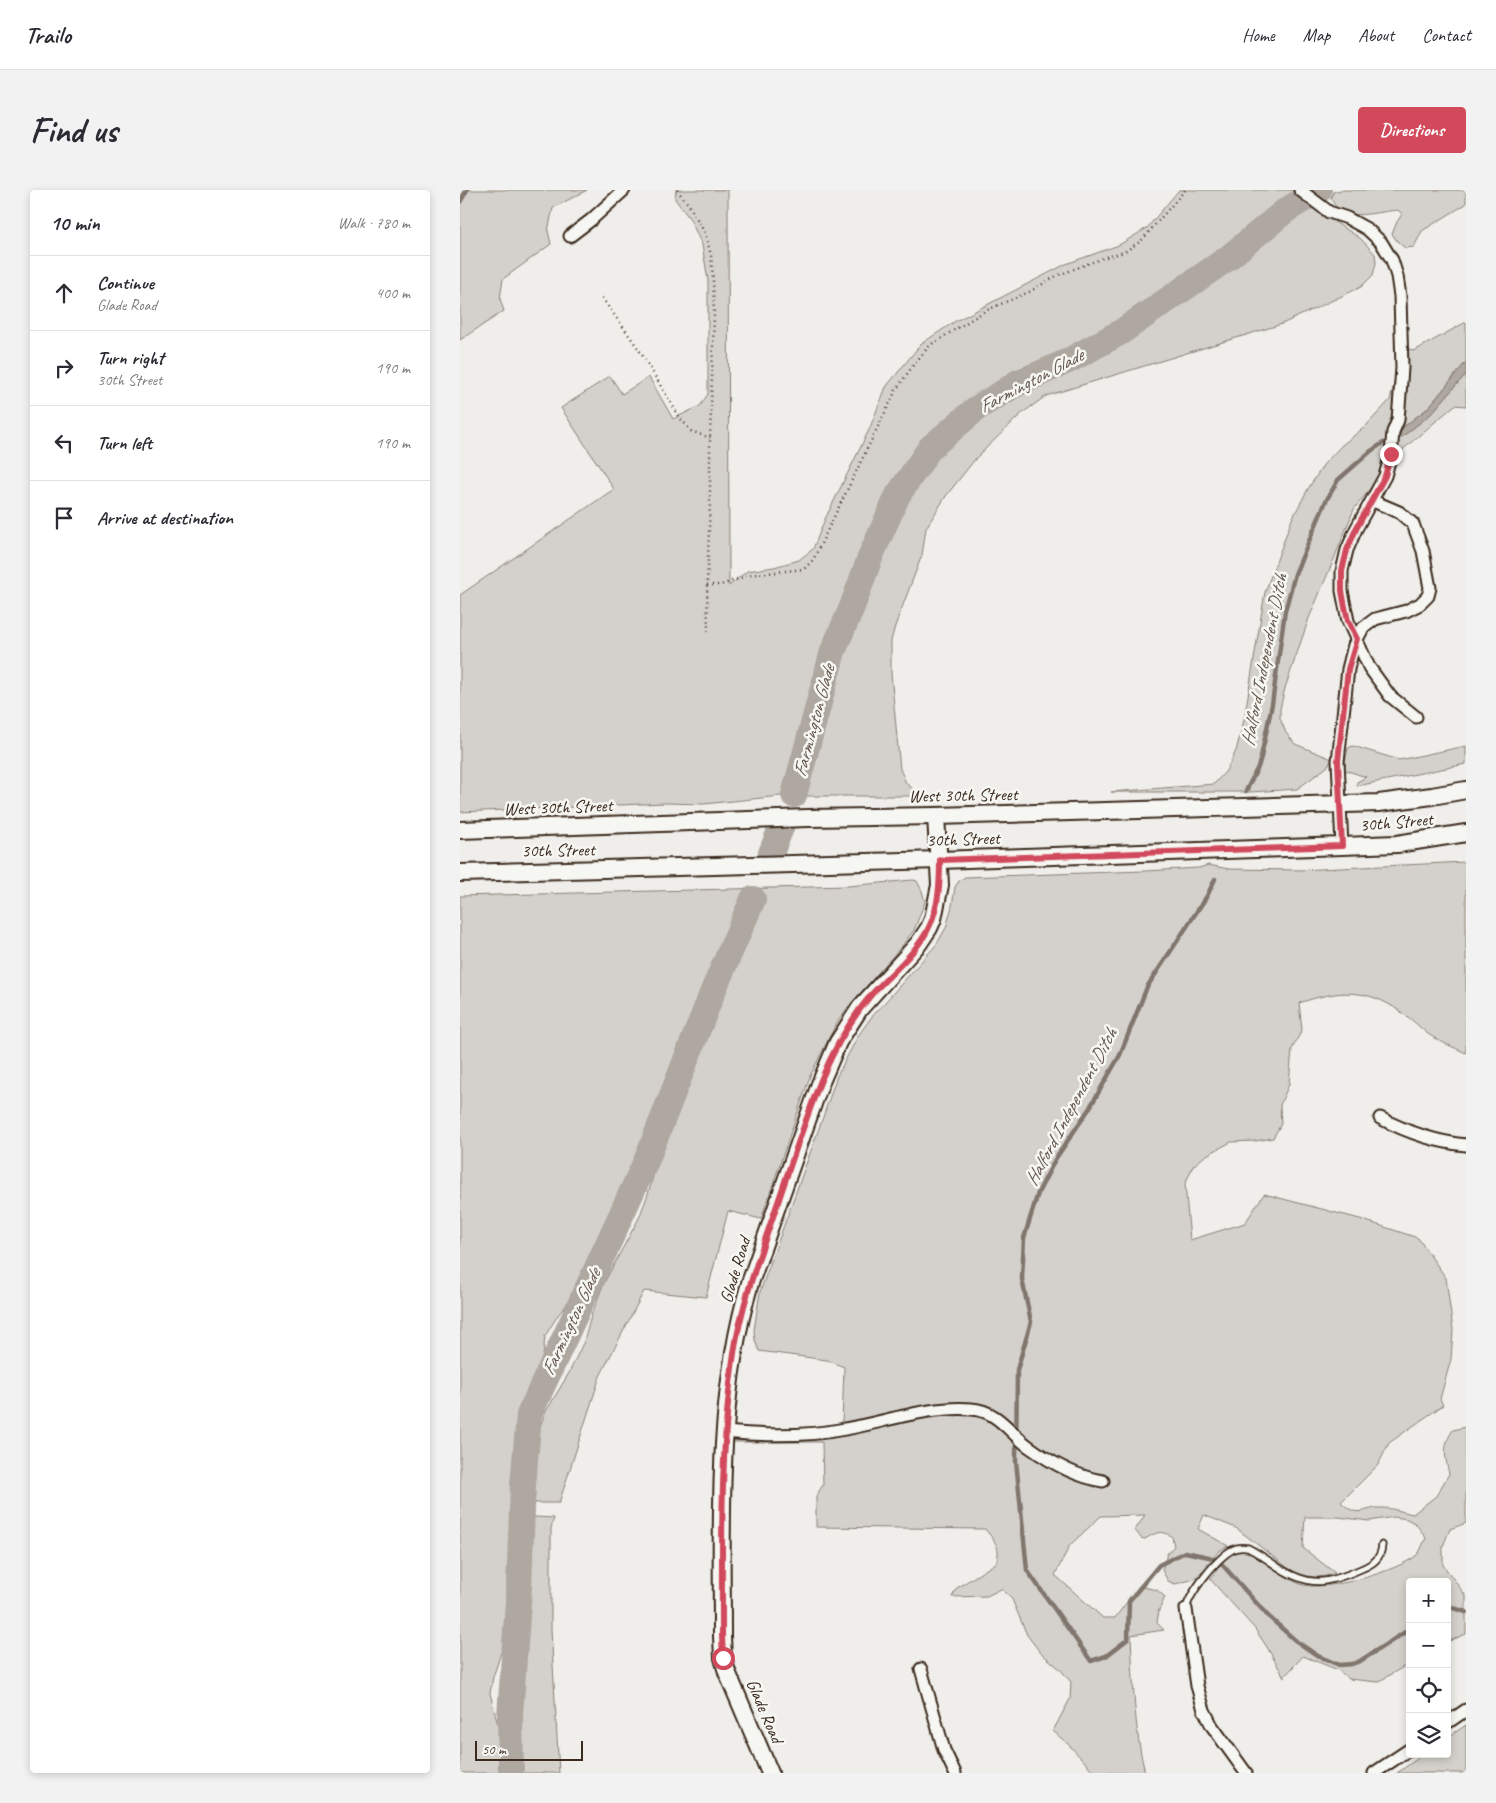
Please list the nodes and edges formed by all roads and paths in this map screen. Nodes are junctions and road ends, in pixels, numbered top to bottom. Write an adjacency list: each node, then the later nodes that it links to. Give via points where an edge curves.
1 (624, 190): 5 (street)
2 (677, 190): 7 (path, via 705,233 712,255 714,315)
3 (1185, 190): 9 (path, via 1141,241 1124,252 1056,276 986,311 930,345 896,390 813,560 804,569 749,575 721,585)
4 (1300, 190): 8 (street, via 1329,212 1367,229 1381,242 1397,276 1402,368 1398,420 1385,476)
5 (570, 236)
6 (602, 298): 7 (path, via 638,348 680,418 691,431)
7 (710, 438): 9 (path)
8 (1372, 501): 11 (street, via 1356,529 1342,571 1348,621); 11 (street, via 1400,512 1413,524 1423,551 1430,588 1428,596 1420,604 1375,619 1363,628)
9 (707, 585): 10 (path)
10 (708, 632)
11 (1357, 639): 12 (street, via 1369,667 1390,696); 14 (street, via 1348,669 1338,761)
12 (1416, 717)
13 (1466, 790): 14 (main road, West 30th Street, via 1379,803)
14 (1340, 804): 15 (main road, West 30th Street); 18 (street)
15 (936, 816): 16 (main road, West 30th Street); 19 (main road, Glade Road)
16 (460, 830)
17 (1466, 834): 18 (main road, 30th Street, via 1397,844)
18 (1342, 846): 19 (main road, 30th Street)
19 (940, 860): 20 (main road, 30th Street); 23 (main road, Glade Road, via 938,895 929,928 850,1022 820,1084 744,1304)
20 (460, 872)
21 (1380, 1118): 22 (street, via 1416,1134)
22 (1466, 1145)
23 (724, 1432): 24 (street, via 806,1436 927,1412 973,1409 993,1415 1046,1458 1074,1473); 31 (main road, Glade Road, via 723,1658)
24 (1103, 1481)
25 (1382, 1545): 26 (lane, via 1377,1560 1370,1565 1331,1581 1314,1583 1298,1578 1248,1548 1233,1549 1202,1582)
26 (1186, 1609): 33 (street, via 1202,1704 1212,1726)
27 (920, 1669): 32 (street, via 944,1750)
28 (1466, 1710): 29 (street)
29 (1451, 1720)
30 (1406, 1752): 34 (street)
31 (770, 1773)
32 (955, 1773)
33 (1246, 1773)
34 (1374, 1773)

